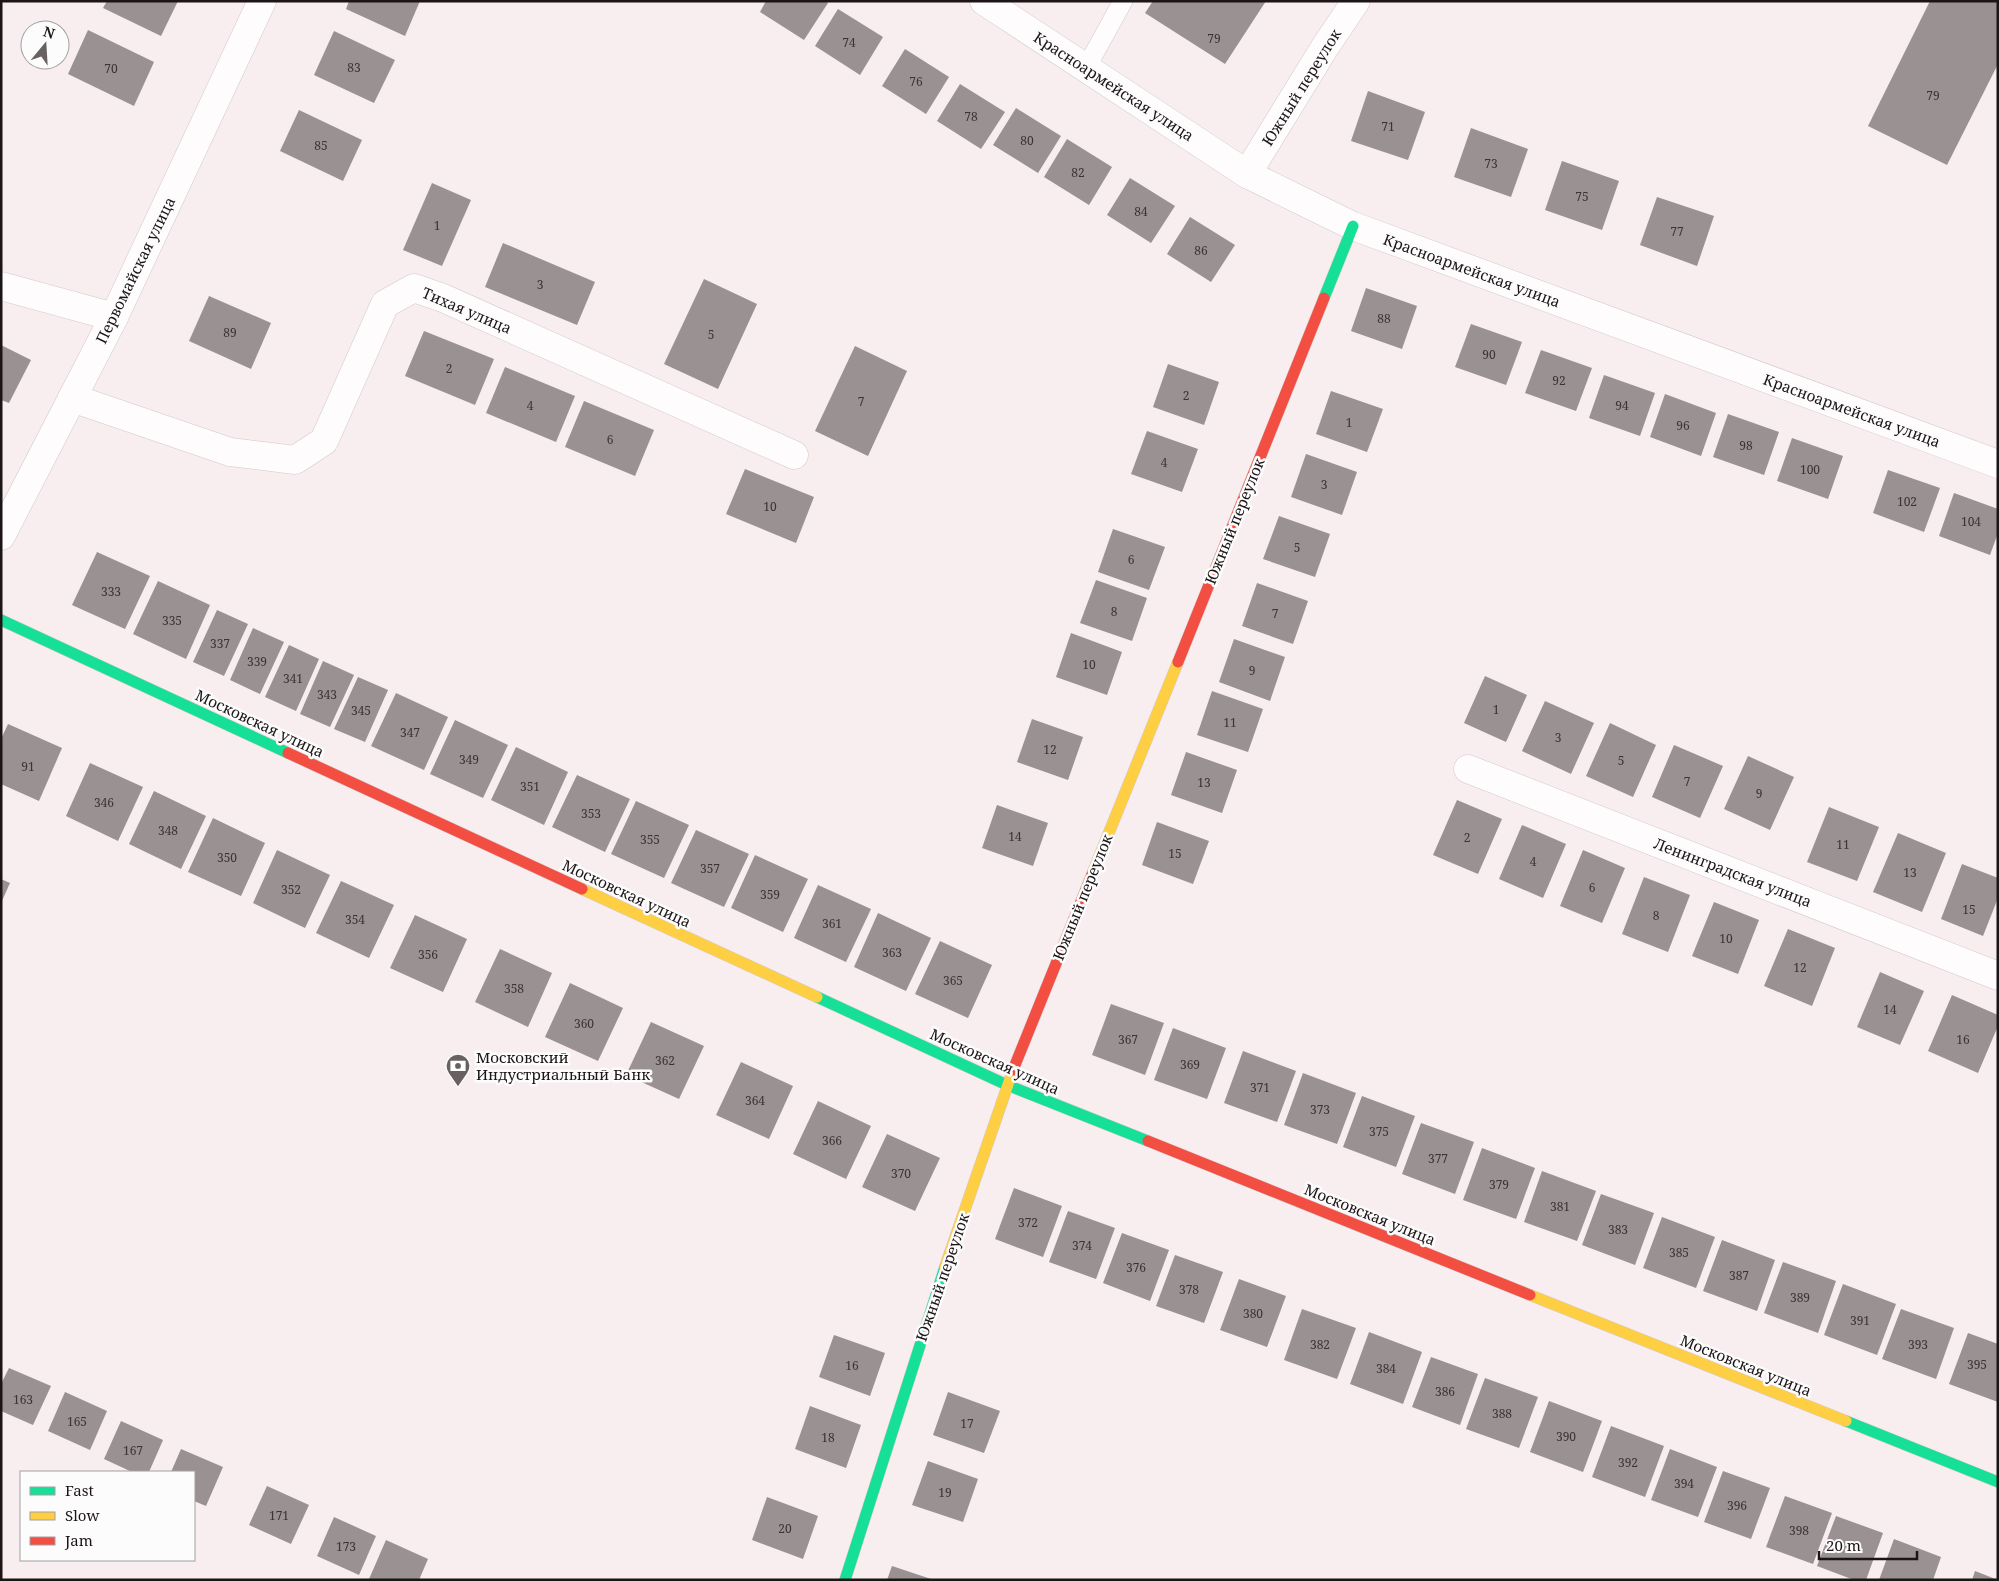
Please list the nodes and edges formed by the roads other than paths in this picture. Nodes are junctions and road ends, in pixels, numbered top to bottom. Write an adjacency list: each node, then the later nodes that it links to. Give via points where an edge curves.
1 (262, 1): 9 (street, Первомайская улица)
2 (984, 1): 5 (street, Красноармейская улица)
3 (1123, 1): 5 (lane)
4 (1356, 1): 6 (street, Южный переулок)
5 (1086, 68): 6 (street, Красноармейская улица)
6 (1247, 174): 7 (street, Красноармейская улица)
7 (1353, 226): 12 (street, Красноармейская улица); 17 (street, Южный переулок)
8 (1, 286): 9 (street)
9 (114, 316): 10 (street, Первомайская улица)
10 (72, 398): 11 (street, Тихая улица, via 230,452 295,460 324,441 385,304 414,288 443,298); 13 (street, Первомайская улица)
11 (794, 455)
12 (1998, 464)
13 (1, 536)
14 (1, 620): 17 (street, Московская улица)
15 (1468, 769): 16 (street, Ленинградская улица)
16 (1998, 976)
17 (1007, 1085): 18 (street, Московская улица); 19 (street, Южный переулок, via 922,1335)
18 (1998, 1482)
19 (845, 1580)

